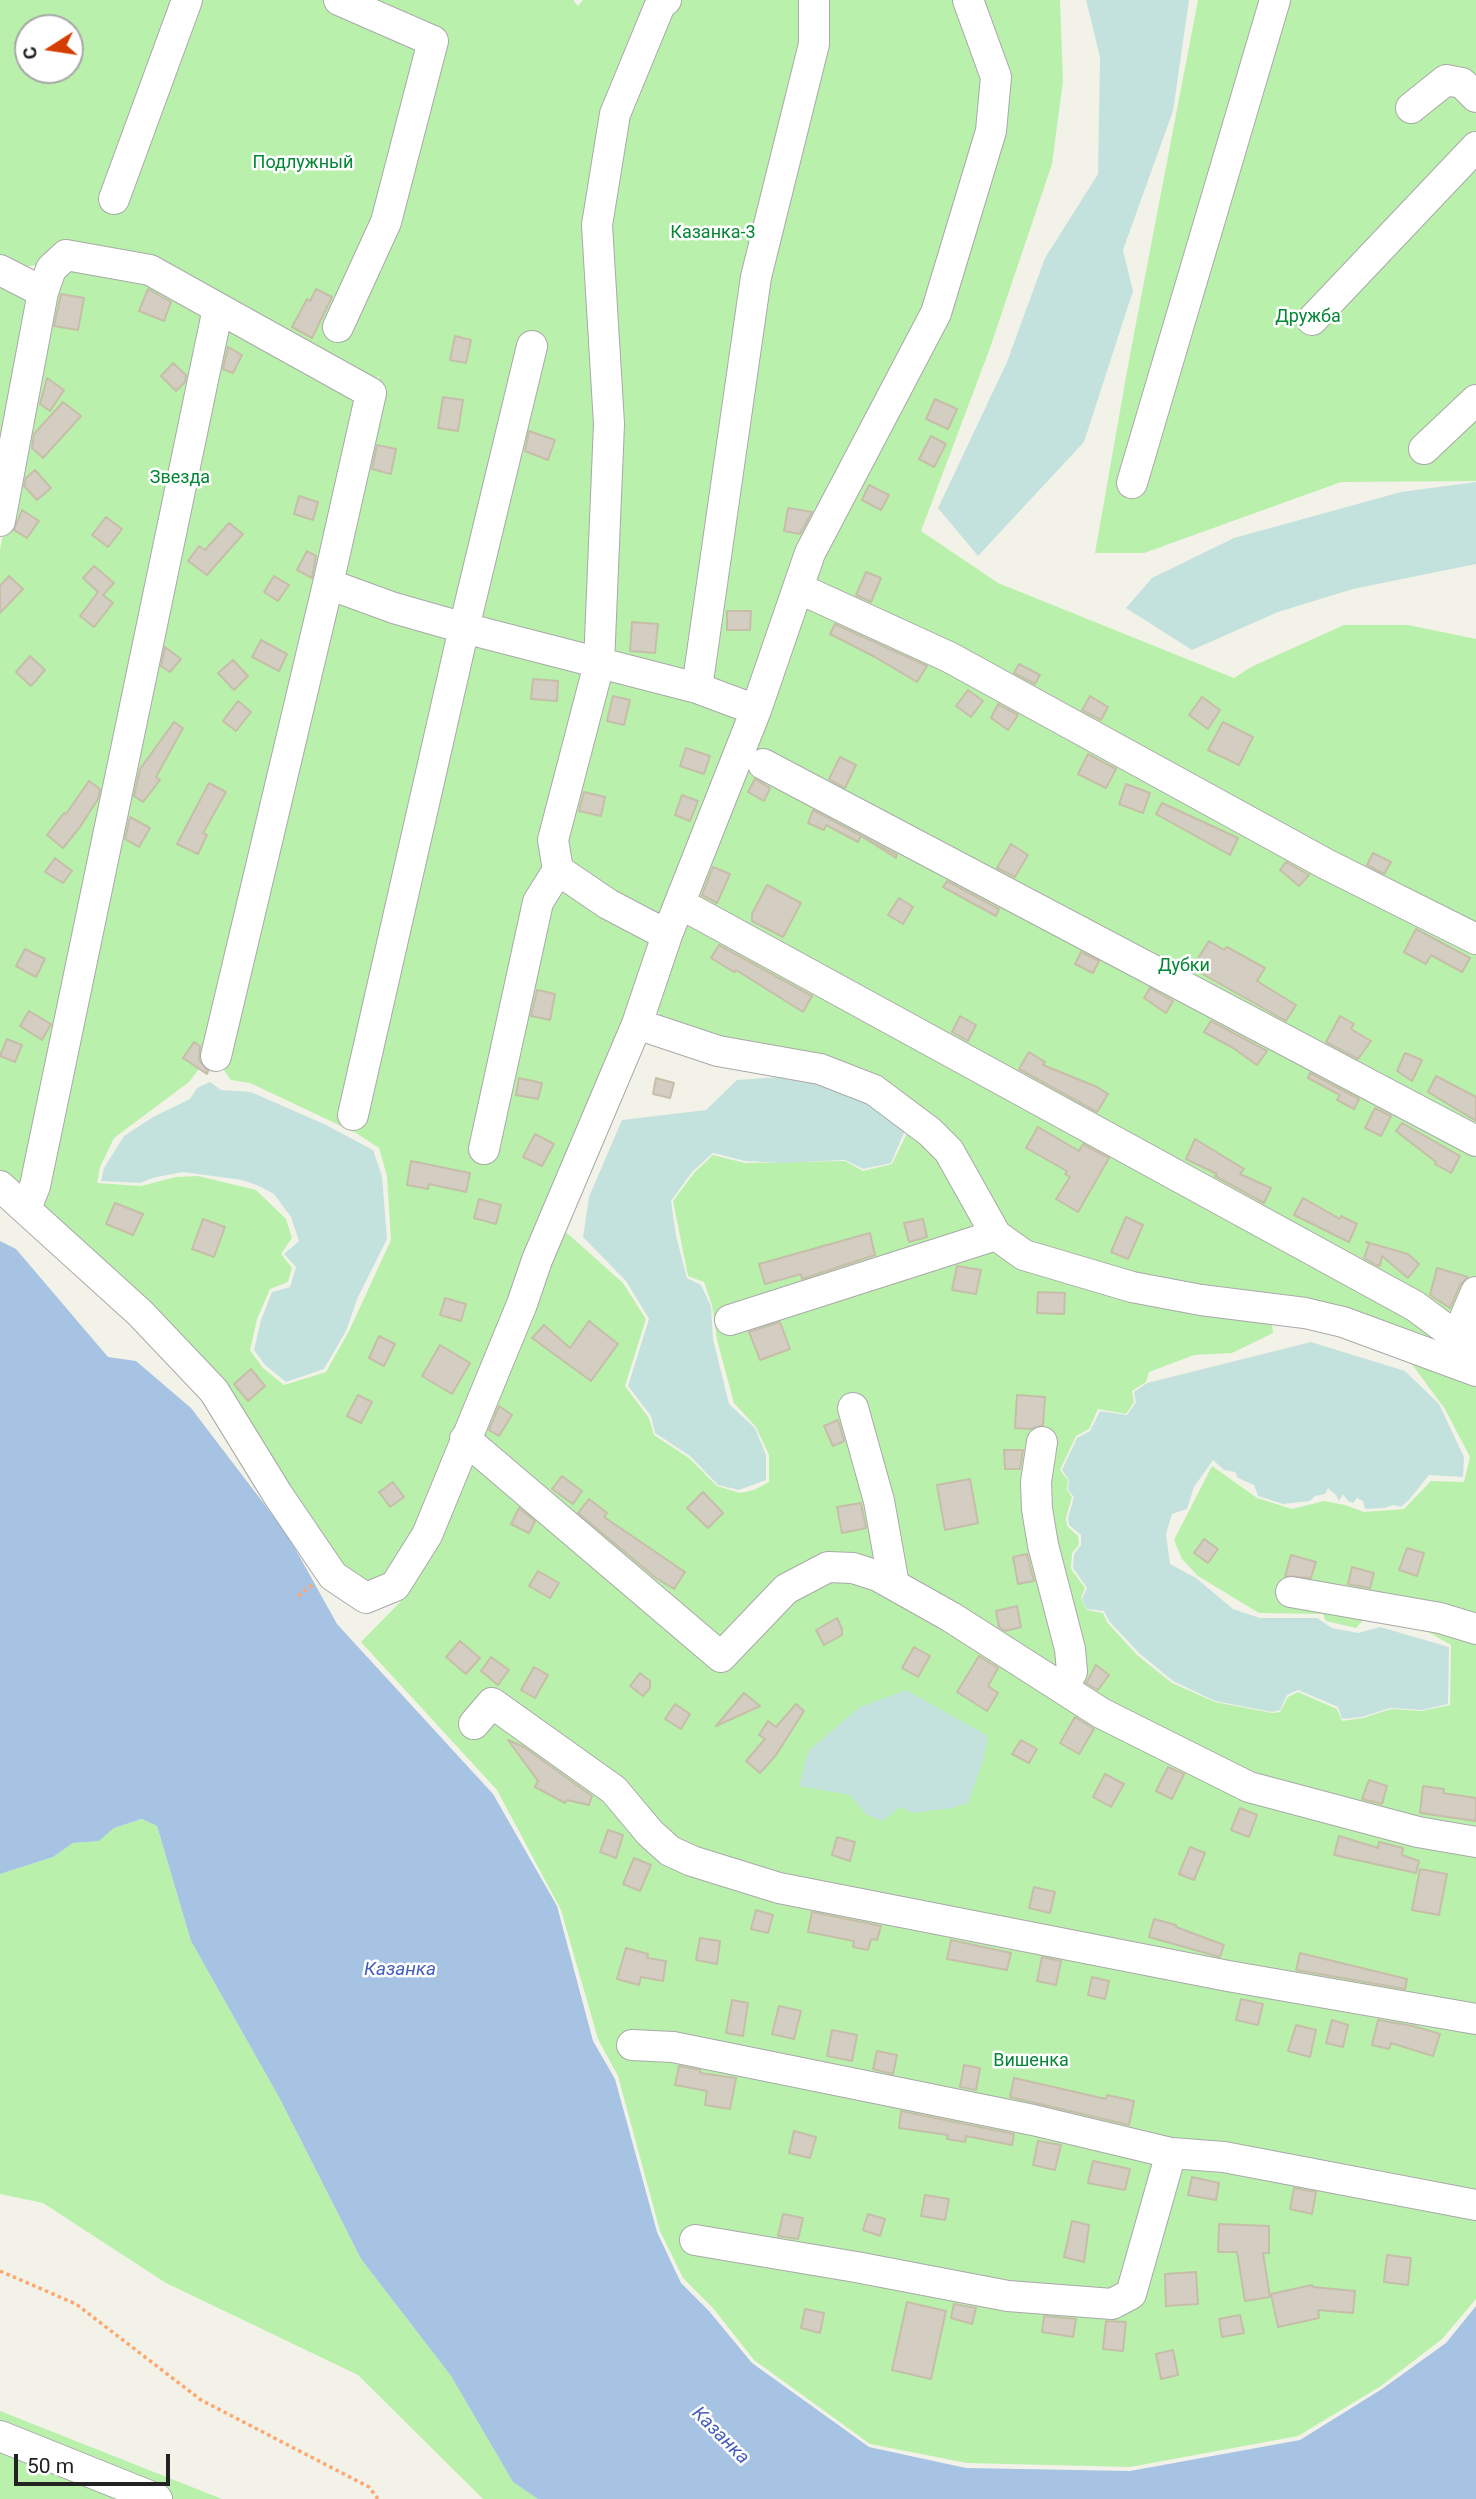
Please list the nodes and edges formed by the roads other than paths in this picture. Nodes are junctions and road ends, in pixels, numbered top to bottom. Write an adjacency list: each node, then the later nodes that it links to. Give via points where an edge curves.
1 (187, 0): 10 (lane)
2 (339, 0): 15 (lane, via 433,41 386,222)
3 (666, 0): 24 (lane, via 615,114 597,225 609,424)
4 (814, 0): 25 (lane, via 814,44 756,276)
5 (968, 0): 22 (lane, via 996,77 991,131 936,313 810,553)
6 (1275, 0): 19 (lane)
7 (1476, 97): 8 (lane, via 1462,83 1446,80)
8 (1411, 108)
9 (1476, 147): 14 (lane)
10 (114, 200)
11 (0, 270): 12 (lane)
12 (43, 292): 13 (lane, via 51,269 66,255 150,270); 20 (lane)
13 (218, 308): 21 (lane, via 372,393); 38 (lane, via 35,1186)
14 (1312, 320)
15 (338, 327)
16 (532, 346): 23 (lane)
17 (1476, 400): 18 (lane)
18 (1424, 449)
19 (1132, 483)
20 (0, 521)
21 (328, 584): 23 (lane); 33 (lane)
22 (798, 588): 26 (lane); 31 (lane, via 949,657 1326,864)
23 (464, 628): 24 (lane); 34 (lane)
24 (599, 664): 25 (lane); 28 (lane, via 553,840)
25 (697, 688): 26 (lane)
26 (756, 710): 29 (lane)
27 (763, 764): 35 (lane)
28 (558, 870): 30 (lane, via 608,904); 36 (lane, via 538,902)
29 (681, 904): 30 (lane); 42 (lane, via 1415,1306)
30 (667, 935): 32 (lane)
31 (1476, 939)
32 (637, 1024): 39 (lane, via 718,1051 820,1069 874,1090 948,1151); 44 (lane)
33 (216, 1056)
34 (353, 1115)
35 (1476, 1140)
36 (484, 1149)
37 (0, 1186): 38 (lane)
38 (26, 1208): 44 (lane, via 140,1313 214,1391 334,1576 366,1598 396,1586 427,1535)
39 (996, 1235): 41 (lane); 42 (lane, via 1024,1255 1132,1287 1305,1313)
40 (1476, 1292): 42 (lane, via 1464,1320)
41 (730, 1320)
42 (1466, 1359)
43 (853, 1408): 46 (lane, via 879,1501)
44 (465, 1439): 46 (lane, via 721,1657 786,1589 828,1567 853,1568)
45 (1042, 1442): 49 (lane, via 1037,1509 1070,1649 1072,1672)
46 (894, 1585): 49 (lane)
47 (1291, 1592): 48 (lane, via 1440,1618)
48 (1476, 1629)
49 (1063, 1688): 51 (lane, via 1101,1713 1250,1787 1418,1832)
50 (474, 1724): 52 (lane, via 492,1703 614,1790 670,1851 779,1888 1228,1976)
51 (1476, 1842)
52 (1476, 2019)
53 (632, 2045): 54 (lane, via 673,2047 826,2077)
54 (1171, 2152): 55 (lane, via 1224,2157); 56 (lane, via 1131,2294 1112,2304 1008,2296)
55 (1476, 2205)
56 (695, 2240)
57 (0, 2436): 58 (lane)
58 (157, 2499)

